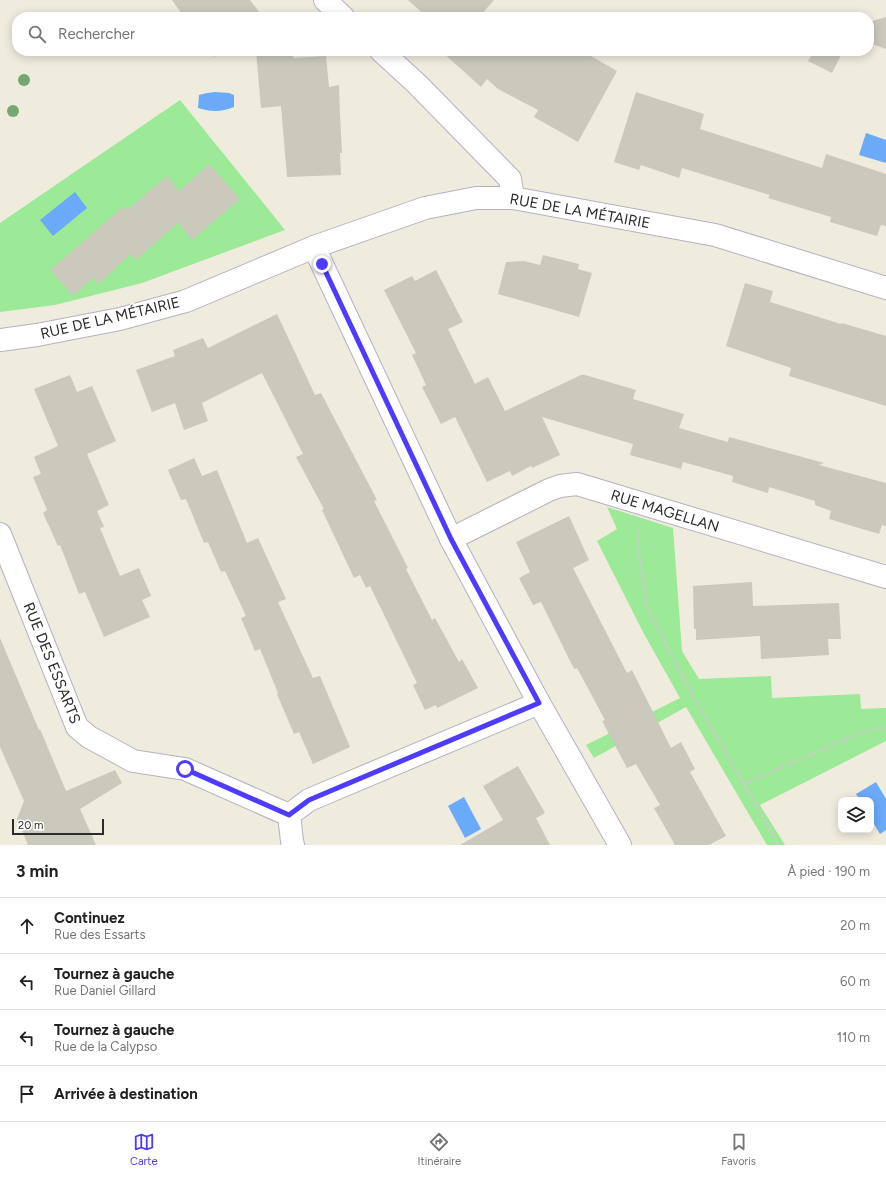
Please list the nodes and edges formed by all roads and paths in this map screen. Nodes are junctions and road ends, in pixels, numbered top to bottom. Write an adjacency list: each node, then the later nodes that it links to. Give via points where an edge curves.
1 (324, 0): 2 (street)
2 (338, 12)
3 (386, 56): 4 (street, via 510,180)
4 (513, 198): 5 (street, RUE DE LA MÉTAIRIE, via 476,198 425,208); 6 (street, RUE DE LA MÉTAIRIE, via 715,235)
5 (314, 247): 7 (street, RUE DE LA MÉTAIRIE, via 186,301 120,319); 10 (street)
6 (886, 288)
7 (0, 340)
8 (641, 504): 10 (street, RUE MAGELLAN, via 577,484 560,486); 11 (street, RUE MAGELLAN); 14 (path, via 638,547 647,607 686,683)
9 (0, 534): 15 (street, RUE DES ESSARTS, via 77,727 89,737 133,762 185,769)
10 (451, 539): 12 (street)
11 (886, 577)
12 (539, 703): 15 (street, via 309,800); 17 (street)
13 (886, 727): 14 (path, via 862,732)
14 (744, 784): 18 (path)
15 (289, 815): 16 (street)
16 (293, 845)
17 (620, 845)
18 (779, 845)

